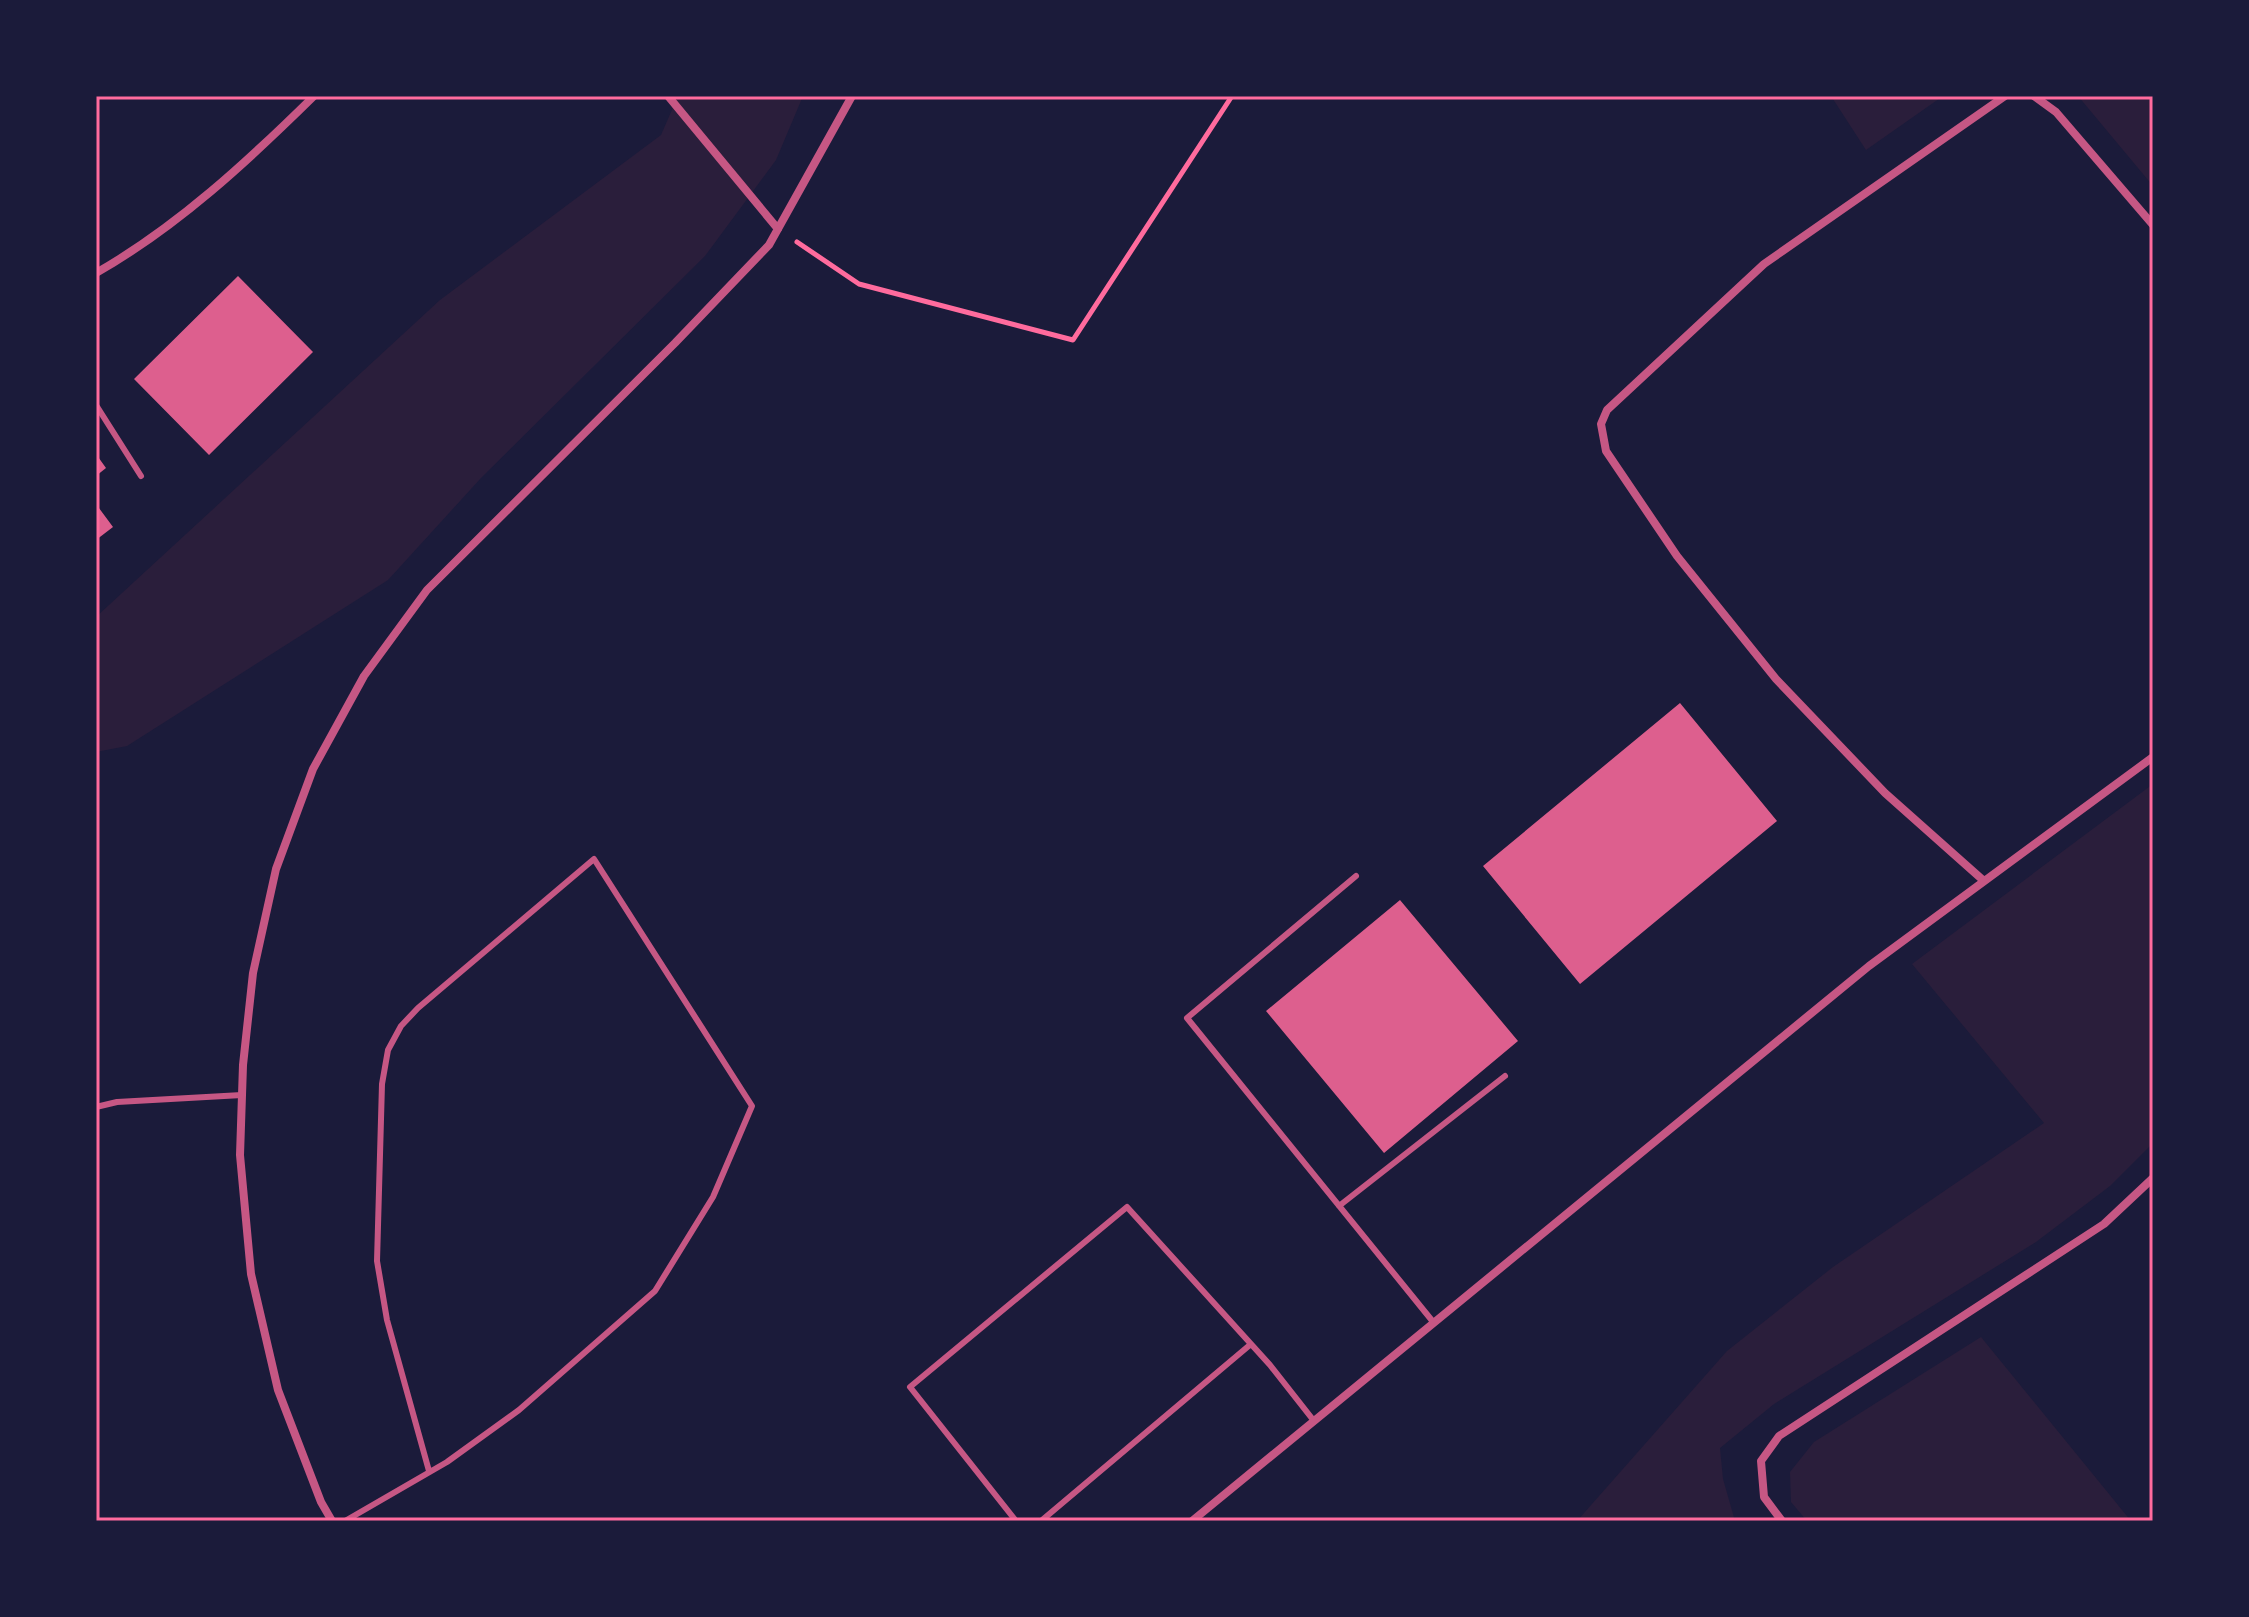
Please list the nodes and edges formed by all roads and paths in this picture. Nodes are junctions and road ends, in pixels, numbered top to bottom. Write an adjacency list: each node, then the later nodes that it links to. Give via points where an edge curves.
1 (314, 96): 9 (street, via 230,175)
2 (668, 96): 8 (street)
3 (852, 96): 8 (street)
4 (1232, 96): 8 (path, via 1073,340 859,284)
5 (2005, 96): 14 (street, via 1764,264 1607,410 1601,424 1606,451 1677,556 1776,679 1885,793)
6 (2034, 96): 7 (street, via 2056,112)
7 (2153, 225)
8 (778, 229): 16 (street, via 769,245 675,343 427,590 364,676 313,769 276,869 253,973)
9 (96, 273)
10 (96, 405): 11 (lane)
11 (141, 476)
12 (2153, 757): 14 (street)
13 (1356, 876): 19 (lane, via 1187,1018)
14 (1984, 881): 20 (street, via 1869,966)
15 (1505, 1076): 19 (lane)
16 (242, 1095): 17 (lane); 24 (street, via 240,1155 251,1274 278,1390)
17 (96, 1107)
18 (2153, 1178): 29 (street, via 2104,1224 1779,1436 1761,1461 1764,1497)
19 (1339, 1206): 20 (lane)
20 (1434, 1323): 22 (street)
21 (1251, 1344): 22 (lane); 26 (lane, via 1127,1207 910,1387); 27 (lane)
22 (1314, 1421): 28 (street)
23 (429, 1471): 23 (lane, via 519,1410 655,1291 713,1197 752,1106 594,859 418,1008 388,1050 382,1084 377,1261 387,1320); 25 (lane)
24 (332, 1521)
25 (345, 1521)
26 (1016, 1521)
27 (1041, 1521)
28 (1192, 1521)
29 (1782, 1521)

